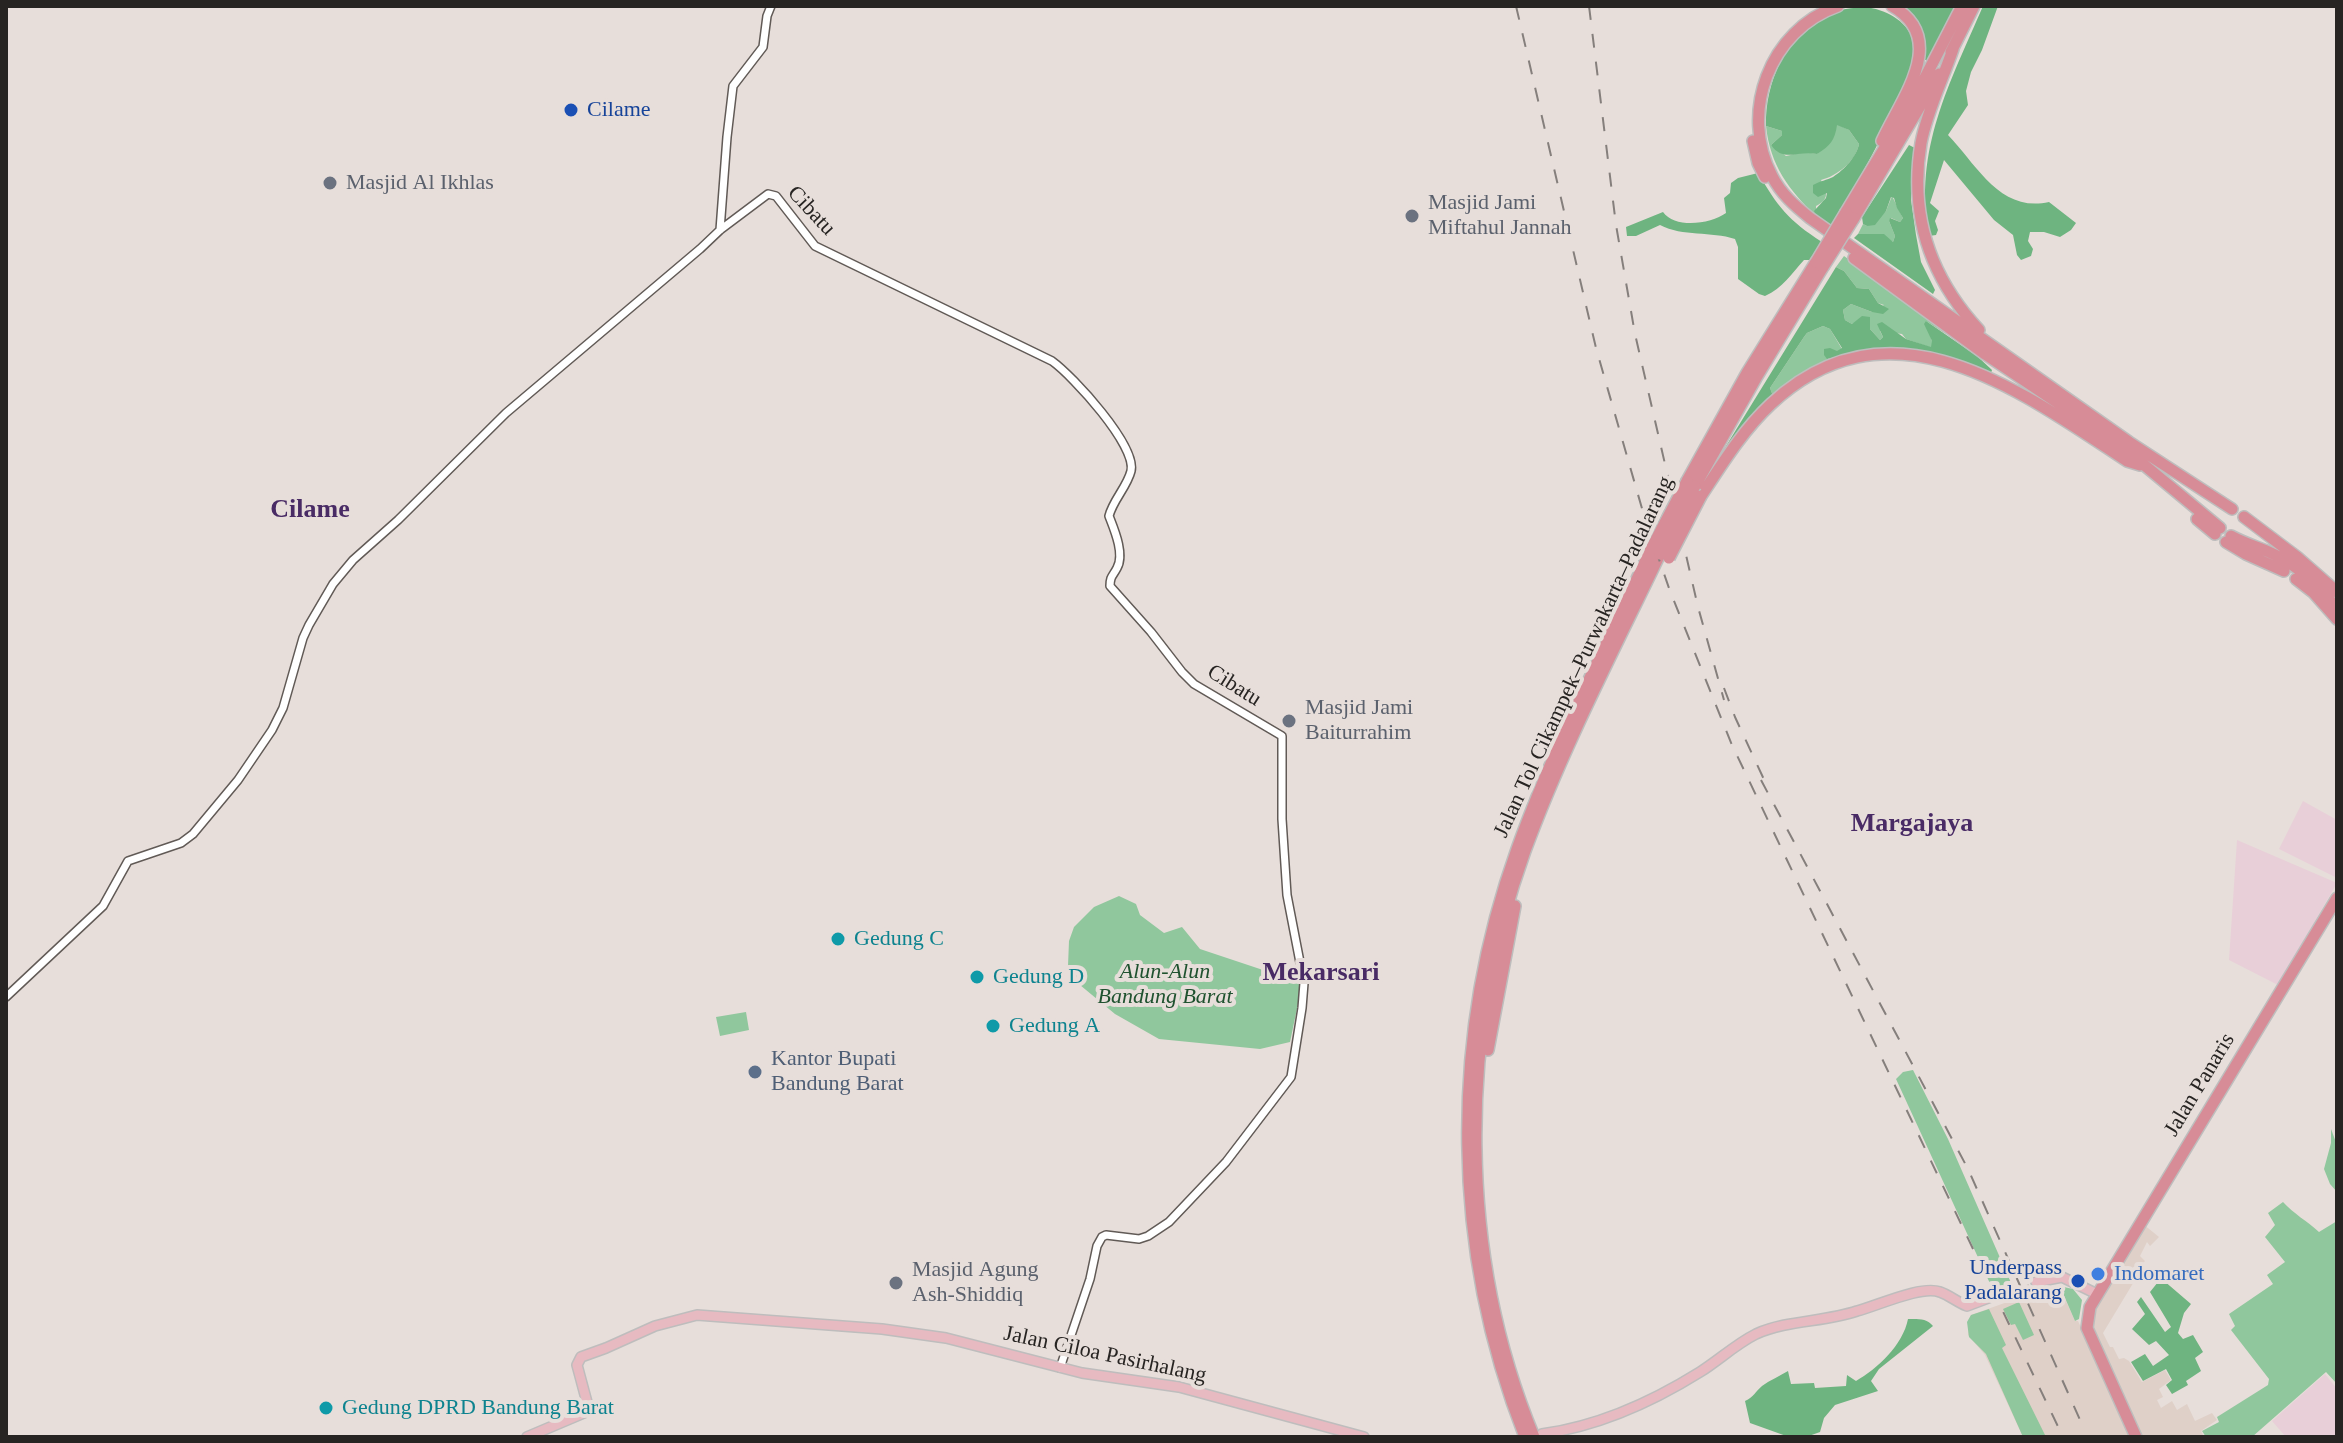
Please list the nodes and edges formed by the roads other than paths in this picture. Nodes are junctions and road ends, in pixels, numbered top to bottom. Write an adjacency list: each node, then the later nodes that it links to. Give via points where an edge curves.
1 (771, 6): 10 (street, via 763,47 733,86)
2 (1819, 6): 12 (highway, via 1775,43 1754,89 1753,145 1778,197 1960,336)
3 (1838, 6): 11 (highway, via 1793,34 1768,71 1759,131 1773,178 1810,218)
4 (1892, 6): 8 (highway, via 1917,31 1920,58)
5 (1962, 6): 8 (highway)
6 (1974, 6): 7 (highway)
7 (1953, 49): 9 (highway); 11 (highway, via 1921,142 1918,199 1924,240 1943,283)
8 (1857, 196): 9 (highway)
9 (1850, 215): 13 (highway, Jalan Tol Cikampek–Purwakarta–Padalarang, bridge, via 1747,373)
10 (720, 230): 24 (street, via 506,413 353,560 309,625 283,708 232,787 181,843 128,861 103,906); 28 (street, Cibatu, via 768,194 776,196 815,246 1052,361 1072,379 1112,425 1132,464 1109,516 1119,562 1110,586 1194,684 1282,736 1287,895 1304,983 1291,1077 1226,1162 1169,1222 1139,1239 1102,1237)
11 (1991, 344): 14 (highway)
12 (2148, 467): 13 (highway, via 2127,461 2040,405 1968,368 1924,356 1874,354 1818,371 1772,402); 16 (highway, via 2189,511)
13 (1694, 487): 17 (highway, Jalan Tol Cikampek–Purwakarta–Padalarang, bridge)
14 (2232, 509)
15 (2244, 517): 20 (highway)
16 (2218, 531)
17 (1660, 554): 29 (highway, Jalan Tol Cikampek–Purwakarta–Padalarang, via 1521,865 1498,942 1483,1034 1477,1172 1481,1229 1504,1346 1524,1414); 32 (highway, Jalan Tol Cikampek–Purwakarta–Padalarang, via 1543,784 1517,849 1480,986 1468,1102 1473,1230 1501,1370)
18 (2284, 571): 21 (highway, via 2246,554 2228,539 2273,554 2309,577)
19 (2296, 579): 22 (highway)
20 (2334, 591)
21 (2337, 609)
22 (2337, 619)
23 (2337, 898): 27 (highway, Jalan Panaris)
24 (6, 997)
25 (2036, 1284): 27 (main road, via 2077,1284)
26 (2008, 1294): 29 (main road, via 1967,1306 1931,1291 1761,1332 1629,1411)
27 (2097, 1294): 33 (highway, Jalan Panaris, via 2087,1328)
28 (1060, 1368): 30 (main road, Jalan Ciloa Pasirhalang, via 927,1335 697,1315 581,1357 577,1365 586,1412); 31 (main road, Jalan Ciloa Pasirhalang, via 1179,1387)
29 (1538, 1435)
30 (527, 1437)
31 (1364, 1437)
32 (1525, 1437)
33 (2136, 1437)

